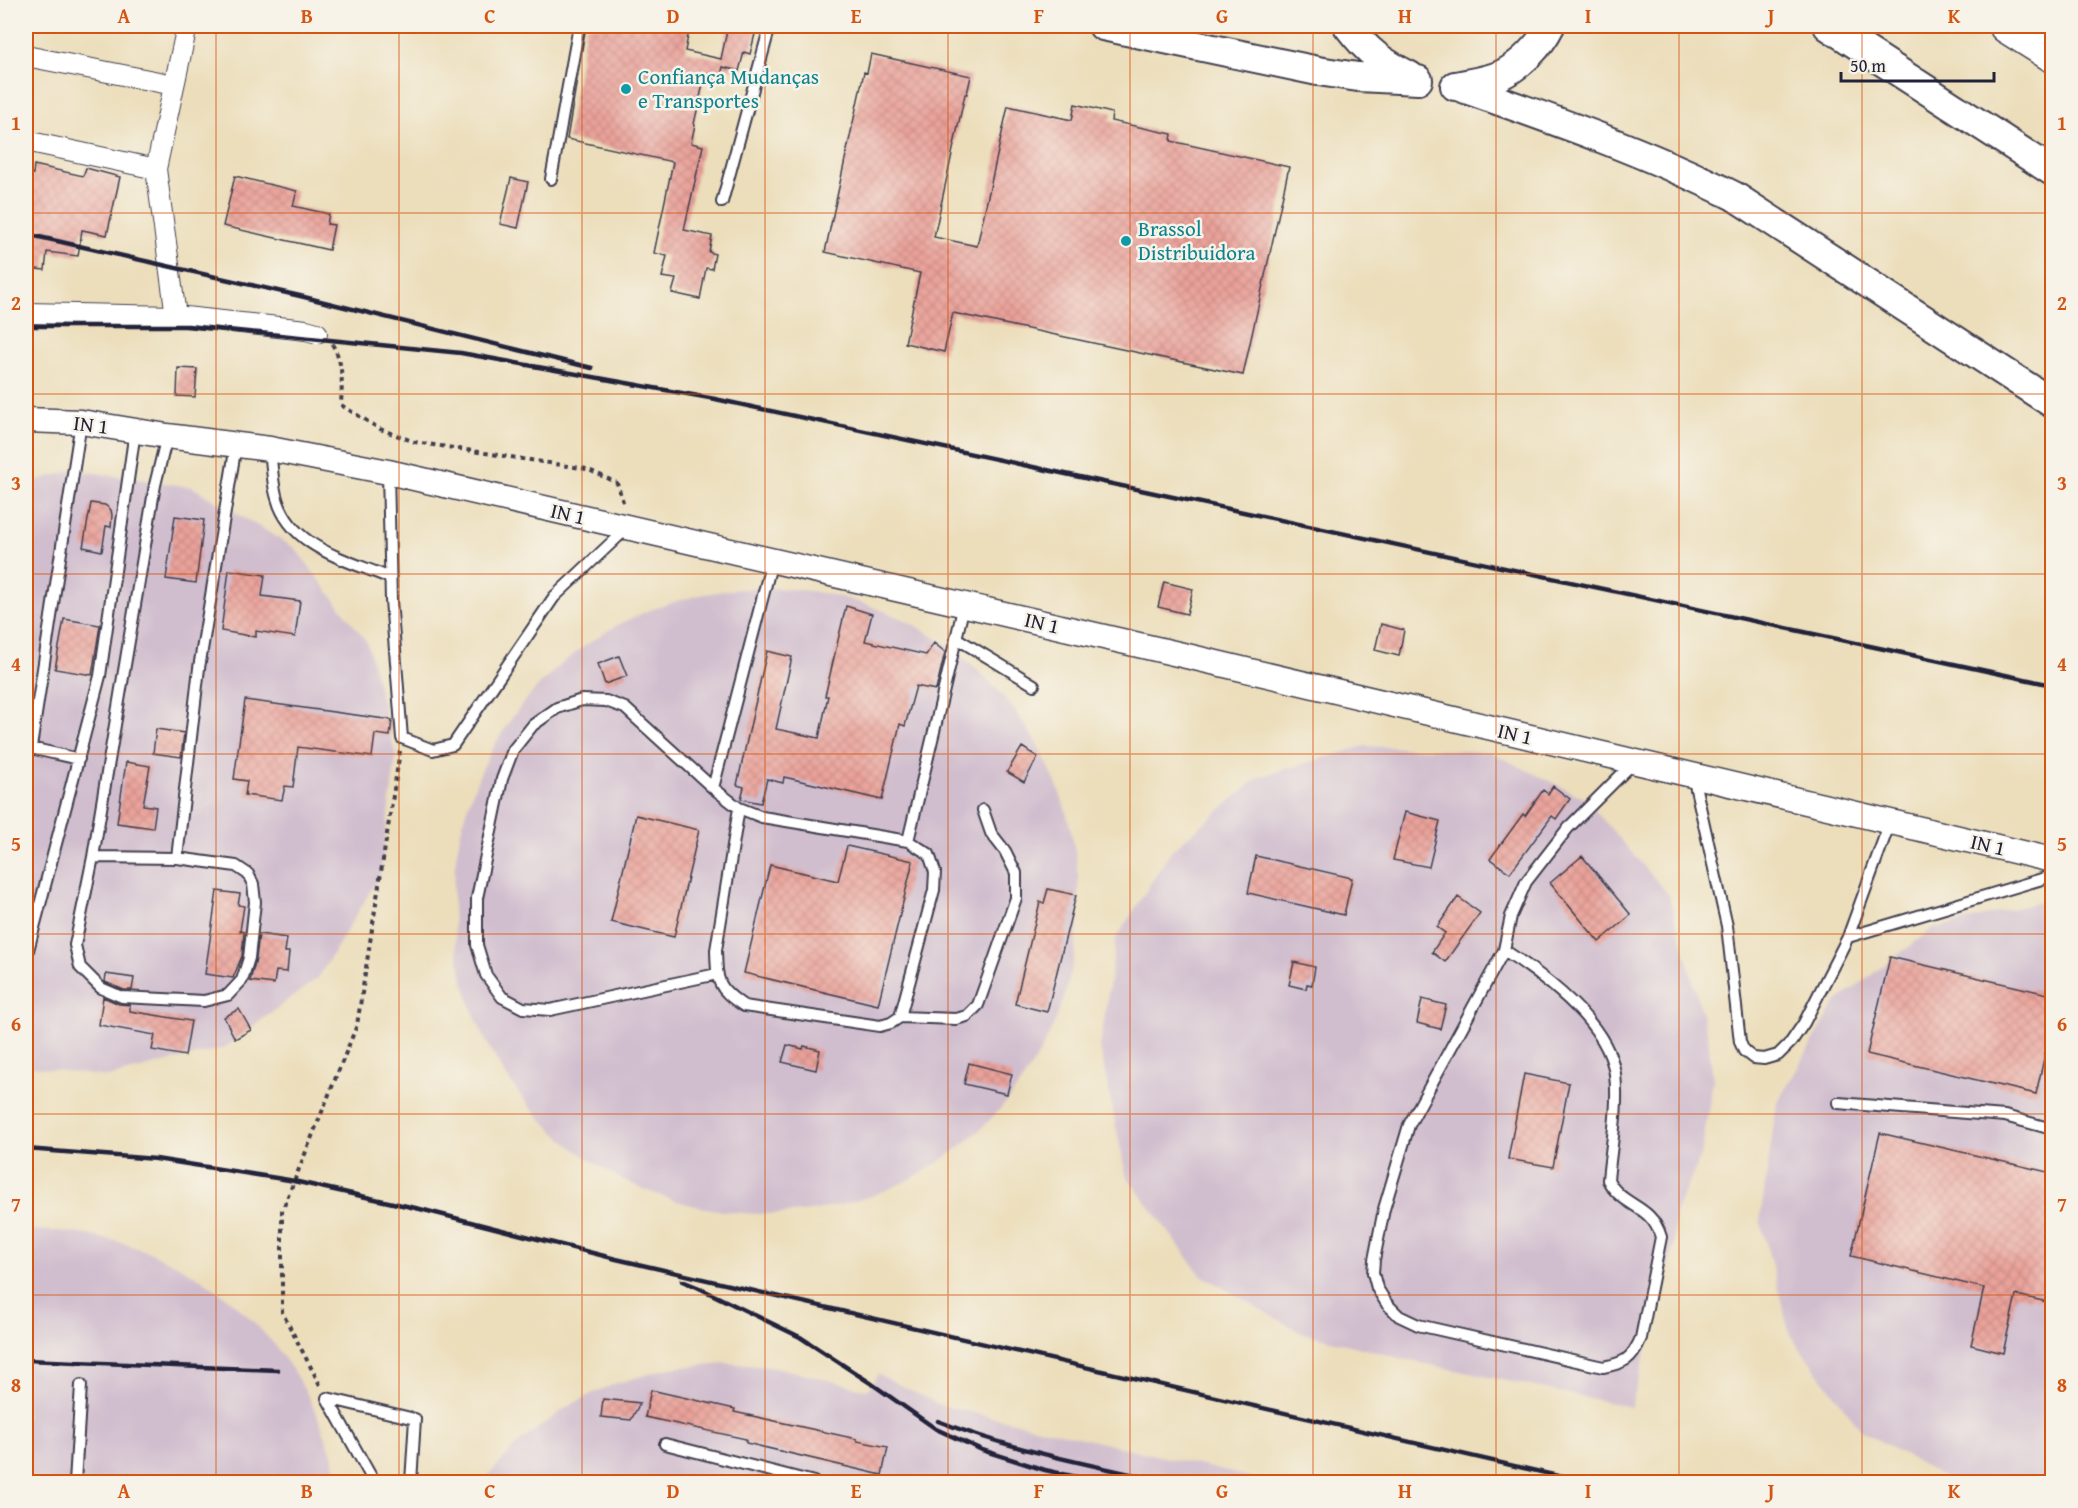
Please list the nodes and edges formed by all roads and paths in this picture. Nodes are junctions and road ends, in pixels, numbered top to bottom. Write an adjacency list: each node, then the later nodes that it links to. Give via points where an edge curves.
1 (187, 26): 12 (street)
2 (579, 26): 17 (lane)
3 (770, 26): 18 (lane)
4 (1102, 26): 11 (main road, via 1318,71)
5 (1348, 26): 11 (main road, via 1382,62)
6 (1550, 26): 13 (main road, via 1528,56 1500,75)
7 (1828, 26): 16 (main road)
8 (2006, 26): 9 (highway)
9 (2052, 55)
10 (26, 56): 12 (street)
11 (1418, 80): 13 (main road, via 1435,86)
12 (174, 85): 15 (street)
13 (1457, 86): 22 (main road, via 1632,149 1734,196)
14 (26, 141): 15 (street)
15 (156, 169): 20 (street)
16 (2052, 171)
17 (551, 179)
18 (722, 202)
19 (26, 313): 20 (street)
20 (176, 316): 21 (street)
21 (317, 333): 30 (path, via 329,340 338,353 343,376 341,405 380,429 415,442 587,469 617,483 630,523)
22 (2052, 403)
23 (26, 420): 24 (street, IN 1)
24 (81, 422): 25 (street, IN 1); 37 (lane)
25 (135, 431): 26 (street, IN 1); 38 (lane, via 100,676)
26 (167, 436): 27 (street, IN 1); 46 (lane, via 155,485)
27 (236, 445): 28 (street, IN 1); 47 (lane, via 199,668)
28 (270, 448): 29 (street, IN 1); 32 (lane, via 276,496 288,524 312,546)
29 (388, 472): 30 (street, IN 1); 32 (lane)
30 (627, 527): 31 (street, IN 1); 36 (lane, via 554,597 453,745 433,750)
31 (772, 561): 33 (street, IN 1); 41 (lane)
32 (390, 578): 36 (lane)
33 (964, 605): 34 (lane); 39 (street, IN 1)
34 (956, 638): 35 (lane); 45 (lane)
35 (1034, 685)
36 (402, 738): 58 (path, via 357,1025 282,1211 282,1312)
37 (28, 747): 38 (lane)
38 (79, 759): 52 (lane)
39 (1634, 762): 40 (street, IN 1); 51 (lane, via 1568,828 1526,882 1511,916)
40 (1693, 776): 44 (street, IN 1); 50 (lane, via 1727,926 1744,1051 1753,1058 1764,1059 1778,1055 1791,1042)
41 (713, 788): 42 (lane); 53 (lane, via 625,708 606,701 582,700 557,708 532,725 513,750 502,779 477,898 477,945 486,975 502,997 523,1008 550,1010)
42 (739, 808): 45 (lane, via 762,817); 53 (lane, via 716,950)
43 (983, 810): 54 (lane, via 991,833 1016,873 1016,898 978,1005 967,1016 956,1019)
44 (1890, 822): 48 (street, IN 1); 50 (lane)
45 (908, 841): 54 (lane, via 929,854 935,872 934,890)
46 (93, 857): 47 (lane); 47 (lane, via 75,945 80,967 101,988 122,997 204,1001 228,995 242,980 249,958 253,885 248,874 236,866)
47 (177, 858)
48 (2052, 860)
49 (2052, 876): 50 (lane)
50 (1848, 937)
51 (1503, 950): 51 (lane, via 1551,984 1599,1034 1610,1053 1615,1102 1608,1180 1621,1197 1651,1216 1661,1237 1641,1338 1635,1353 1616,1365 1603,1368 1418,1325 1386,1304 1373,1274 1384,1209 1408,1125)
52 (26, 958)
53 (717, 974): 54 (lane, via 725,993 744,1006 880,1026)
54 (900, 1017)
55 (1838, 1103): 56 (lane, via 2004,1116)
56 (2052, 1129)
57 (81, 1384): 60 (lane)
58 (327, 1398): 61 (lane); 62 (lane, via 415,1419)
59 (665, 1444): 63 (lane)
60 (75, 1482)
61 (374, 1482)
62 (411, 1482)
63 (814, 1482)

